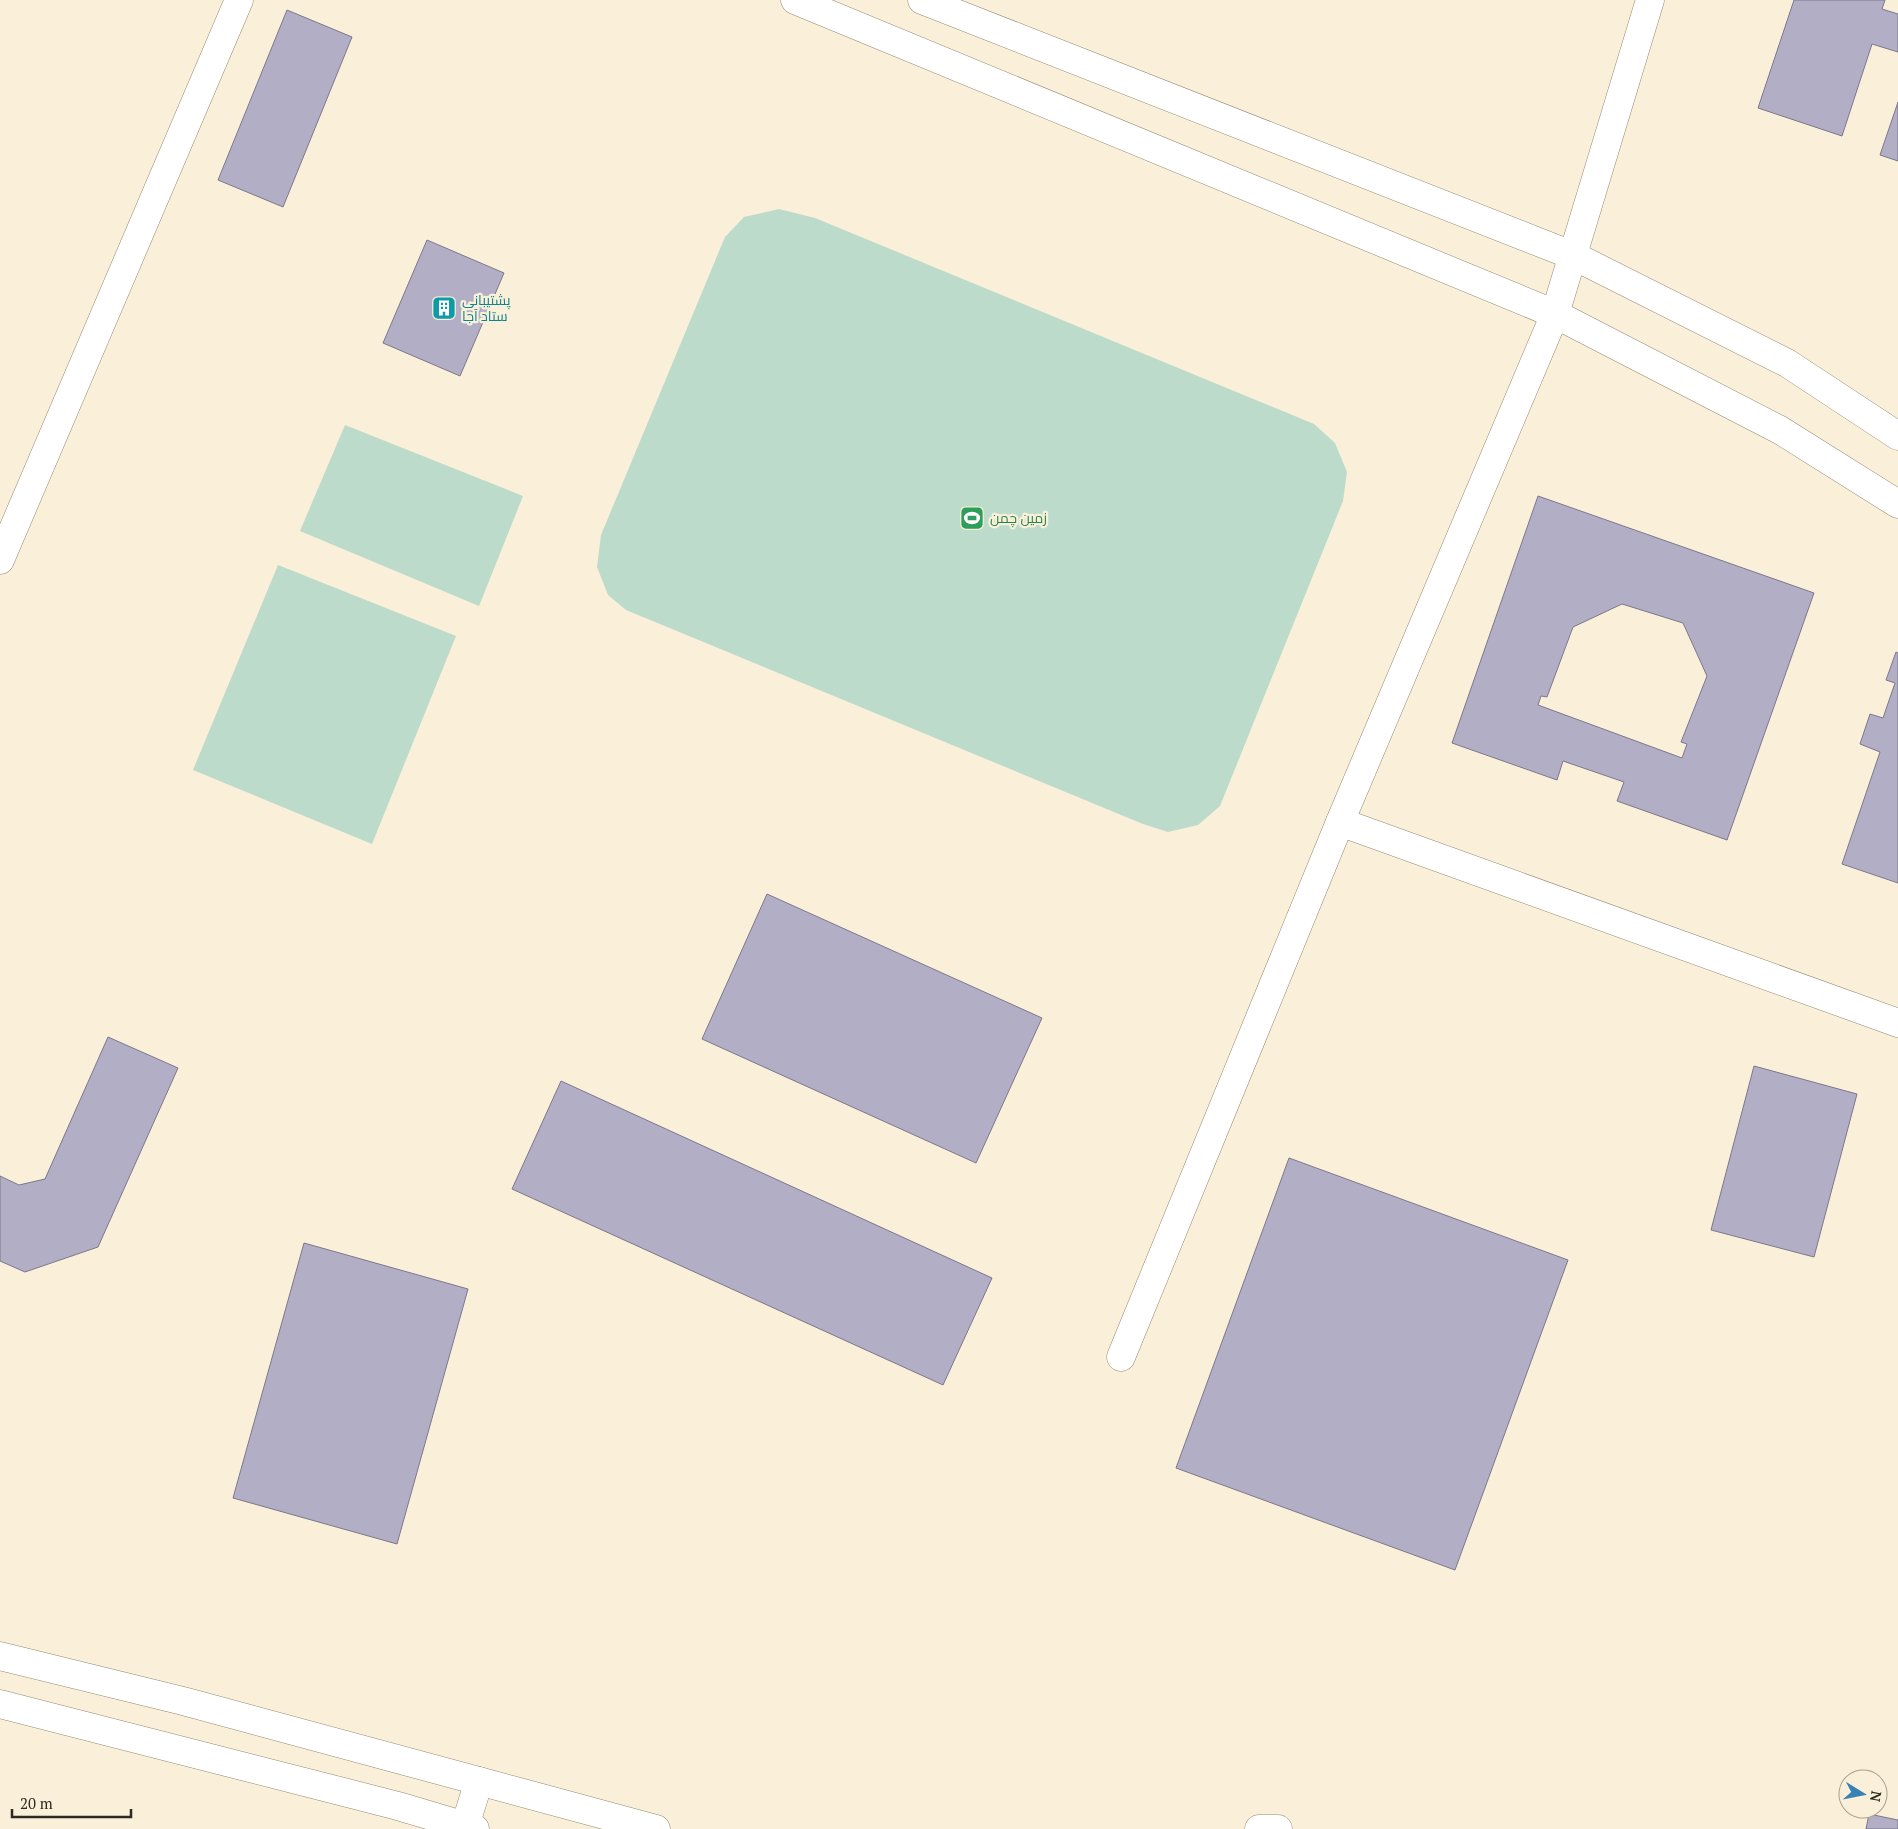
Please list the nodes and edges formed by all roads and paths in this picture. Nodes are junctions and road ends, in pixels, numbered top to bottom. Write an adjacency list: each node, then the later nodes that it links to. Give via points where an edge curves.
1 (239, 0): 9 (lane)
2 (794, 0): 6 (lane)
3 (922, 0): 5 (lane)
4 (1650, 0): 5 (lane)
5 (1574, 256): 6 (lane); 7 (lane, via 1787,363)
6 (1555, 314): 8 (lane, via 1780,430); 10 (lane)
7 (1898, 436)
8 (1898, 504)
9 (0, 560)
10 (1340, 822): 11 (lane); 12 (lane)
11 (1898, 1023)
12 (1121, 1357)
13 (0, 1656): 15 (lane, via 183,1701)
14 (0, 1704): 16 (lane, via 389,1804)
15 (479, 1781): 16 (lane); 17 (lane)
16 (468, 1828)
17 (656, 1829)
18 (1258, 1829): 19 (lane)
19 (1278, 1829)

